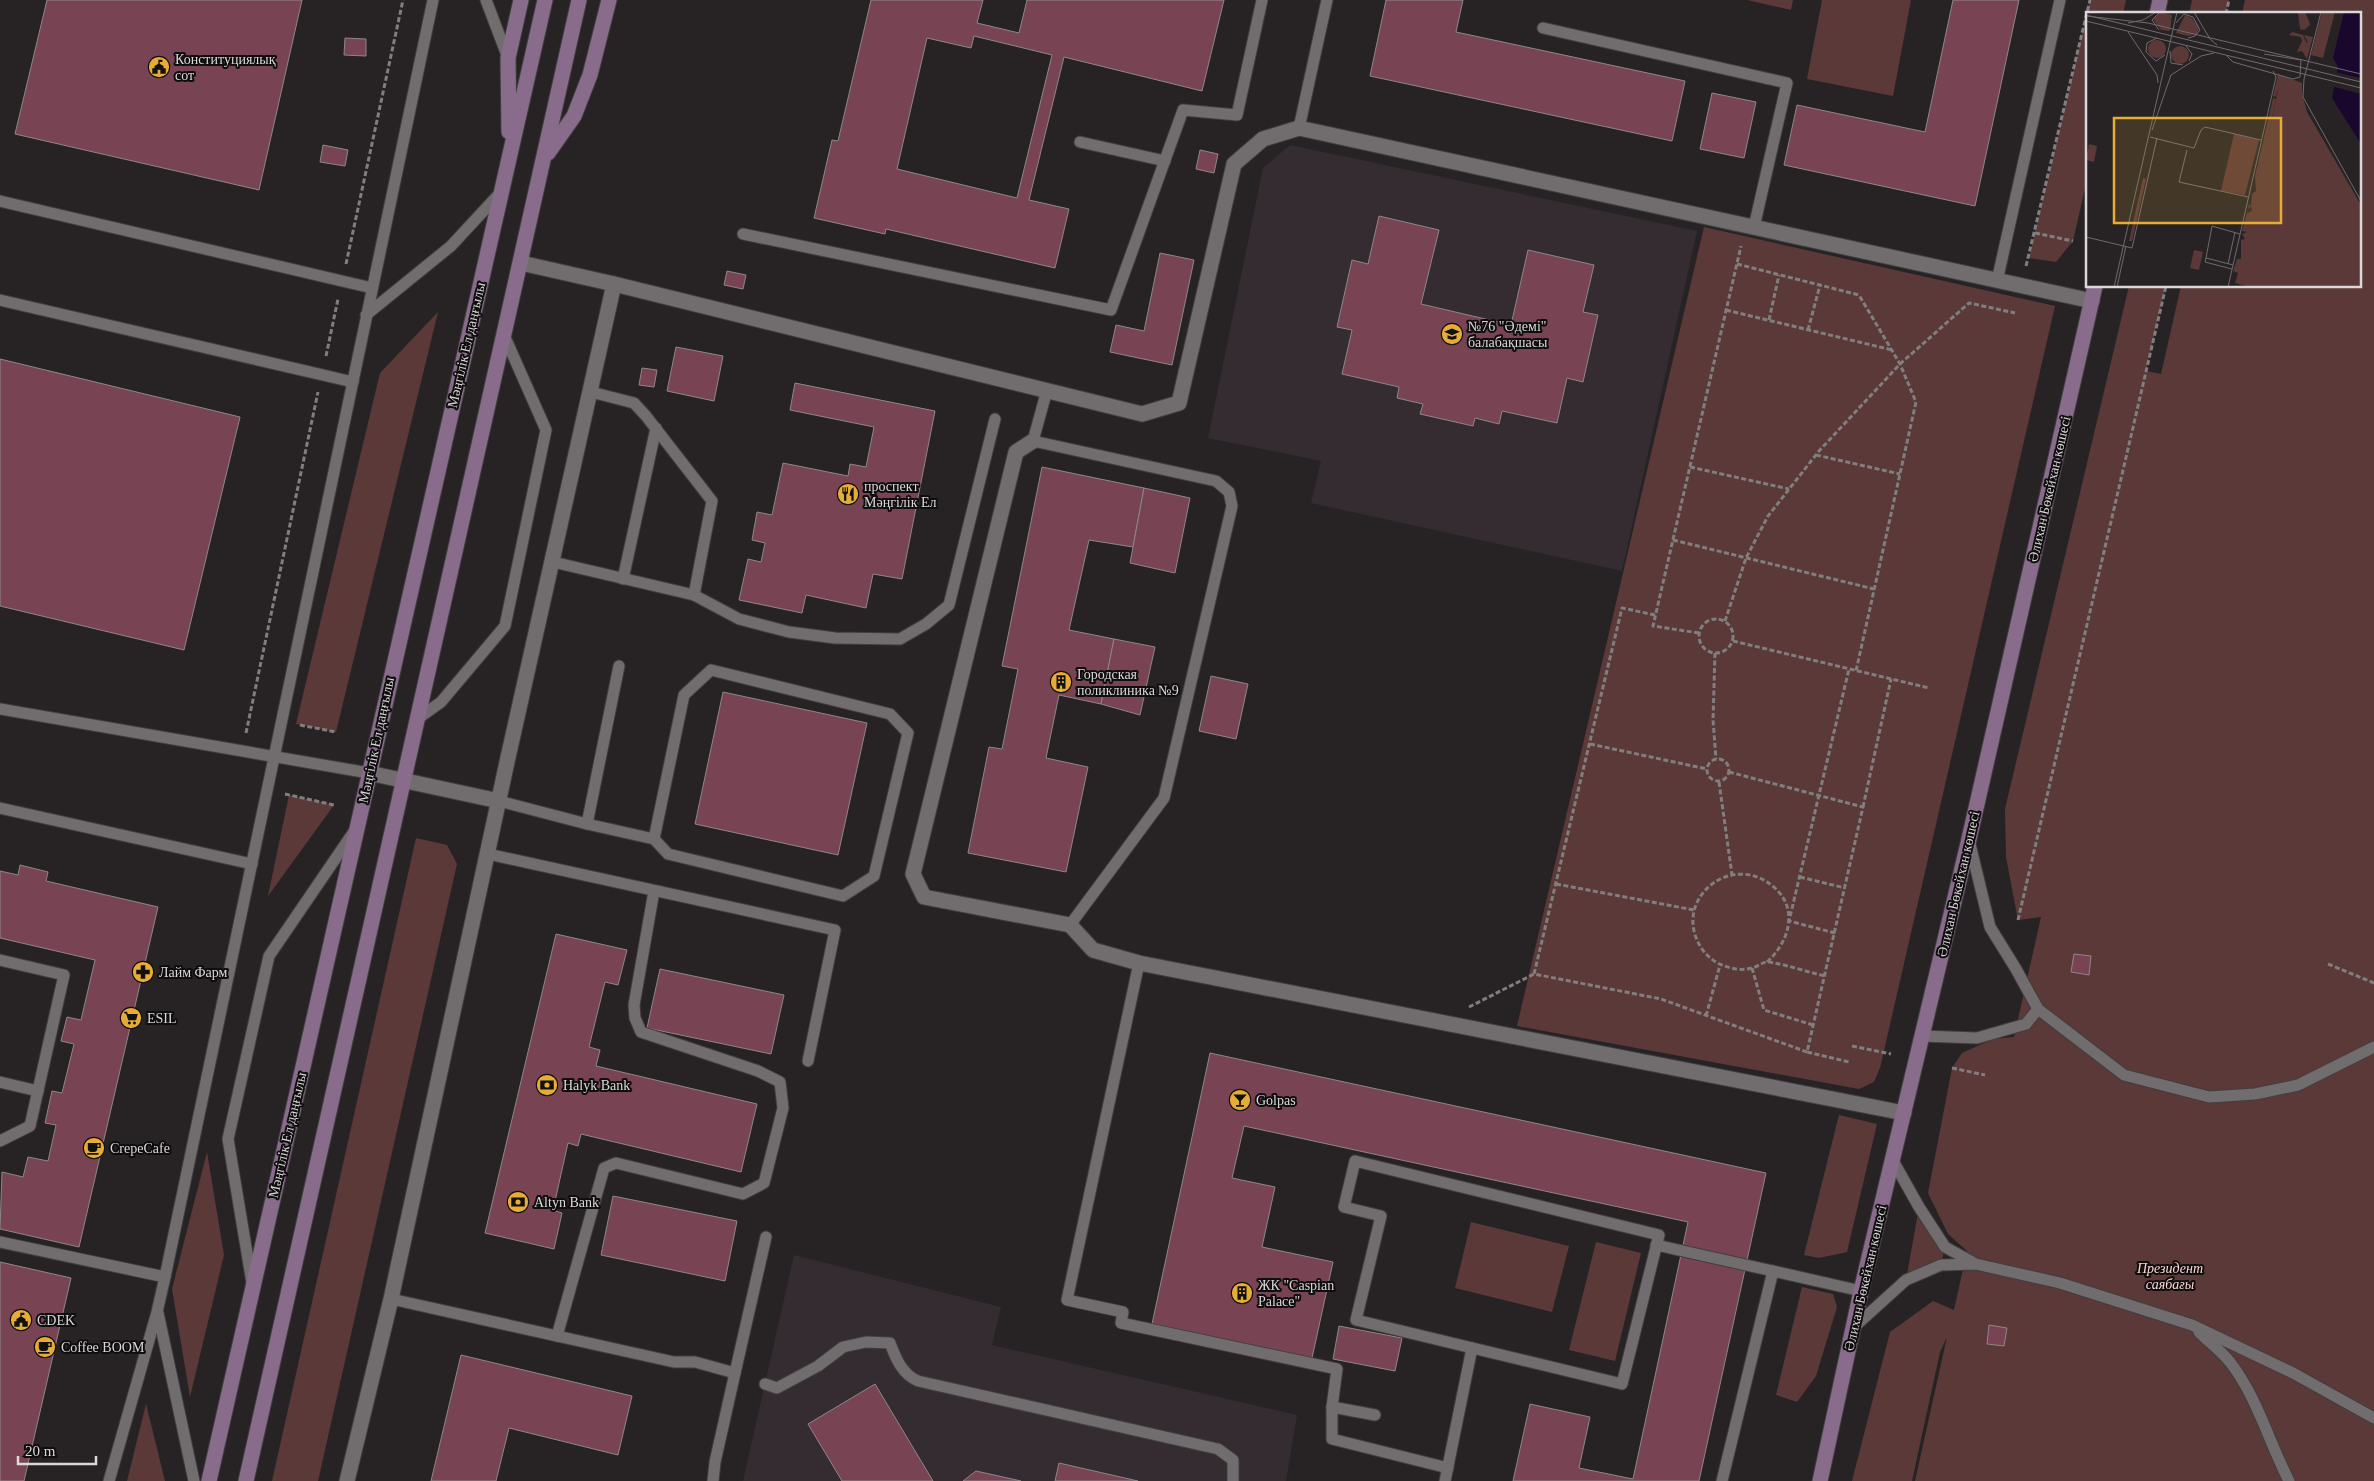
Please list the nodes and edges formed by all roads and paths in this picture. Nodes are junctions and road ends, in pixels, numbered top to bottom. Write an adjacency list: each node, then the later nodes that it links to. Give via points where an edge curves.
1 (404, 0): 28 (path)
2 (433, 0): 33 (lane)
3 (486, 0): 13 (lane)
4 (521, 0): 13 (main road)
5 (545, 0): 16 (main road, Мәңгілік Ел даңғылы)
6 (579, 0): 17 (main road)
7 (609, 0): 17 (main road, via 590,75 574,116)
8 (1262, 0): 18 (lane, via 1237,115 1183,110)
9 (1326, 0): 14 (lane)
10 (2060, 0): 29 (lane)
11 (2086, 17): 22 (path)
12 (1543, 28): 21 (lane, via 1787,83)
13 (508, 58): 16 (main road)
14 (1299, 128): 21 (street); 47 (street, via 1263,139 1234,164 1179,403 1142,414)
15 (1080, 142): 18 (lane)
16 (510, 154): 19 (main road, Мәңгілік Ел даңғылы)
17 (543, 160): 25 (main road)
18 (1165, 161): 23 (lane, via 1111,310)
19 (501, 192): 39 (lane, via 451,246); 82 (main road, Мәңгілік Ел даңғылы)
20 (0, 201): 28 (lane)
21 (1750, 227): 26 (path); 29 (street)
22 (2036, 233): 24 (path); 32 (path)
23 (743, 234)
24 (2073, 241)
25 (521, 263): 30 (street); 42 (main road)
26 (1737, 264): 27 (path); 37 (path)
27 (1779, 275): 31 (path); 40 (path)
28 (342, 281): 33 (lane); 45 (path)
29 (1996, 281): 32 (street)
30 (614, 284): 47 (street); 48 (street)
31 (1820, 285): 41 (path); 43 (path, via 1859,294)
32 (2021, 286): 35 (street)
33 (372, 288): 39 (lane)
34 (2166, 288): 103 (path)
35 (2094, 294): 94 (main road, Әлихан Бөкейхан көшесі)
36 (0, 300): 45 (lane)
37 (1726, 310): 40 (path); 53 (path)
38 (2015, 313): 44 (path, via 1969,303)
39 (366, 315): 46 (lane)
40 (1768, 320): 41 (path)
41 (1808, 330): 43 (path)
42 (504, 335): 73 (main road); 73 (lane, via 546,430 505,626 442,702)
43 (1892, 350): 44 (path)
44 (1900, 364): 52 (path); 54 (path, via 1916,402)
45 (322, 375): 46 (lane); 77 (path)
46 (353, 382): 74 (lane)
47 (1047, 390): 51 (lane)
48 (591, 392): 50 (lane, via 634,403); 58 (street)
49 (995, 419): 61 (lane, via 949,605 926,624 900,639 835,638 789,632 739,619)
50 (656, 428): 59 (lane); 61 (lane, via 712,501)
51 (1033, 441): 105 (street, via 1016,452 913,874 924,897); 105 (lane, via 1216,481 1229,492 1232,506 1164,798)
52 (1816, 455): 54 (path); 55 (path)
53 (1690, 467): 55 (path); 56 (path)
54 (1900, 474): 60 (path)
55 (1790, 489): 57 (path, via 1768,516)
56 (1673, 540): 57 (path); 62 (path)
57 (1746, 558): 60 (path); 63 (path)
58 (553, 562): 59 (lane); 87 (street)
59 (623, 578): 61 (lane)
60 (1874, 589): 69 (path)
61 (694, 595)
62 (1655, 615): 64 (path, via 1653,626); 76 (path, via 1622,608)
63 (1725, 621): 64 (path, via 1709,620); 65 (path, via 1732,630)
64 (1699, 634): 66 (path, via 1701,645)
65 (1733, 641): 66 (path, via 1726,650); 68 (path)
66 (1715, 653): 79 (path)
67 (619, 666): 91 (lane)
68 (1849, 669): 69 (path); 86 (path)
69 (1856, 671): 70 (path)
70 (1890, 679): 71 (path); 90 (path)
71 (1929, 688)
72 (0, 709): 77 (lane)
73 (416, 720): 83 (main road)
74 (282, 721): 75 (path); 78 (lane)
75 (336, 732)
76 (1590, 744): 80 (path); 99 (path)
77 (242, 751): 78 (lane)
78 (274, 757): 82 (lane); 85 (lane)
79 (1716, 759): 80 (path); 81 (path, via 1726,762)
80 (1707, 769): 84 (path, via 1711,779)
81 (1729, 772): 84 (path); 86 (path)
82 (369, 773): 83 (street); 92 (main road, Мәңгілік Ел даңғылы)
83 (404, 780): 87 (street); 157 (main road)
84 (1719, 782): 97 (path)
85 (268, 790): 88 (path); 96 (lane)
86 (1819, 795): 90 (path); 98 (path)
87 (499, 801): 91 (lane); 95 (street)
88 (334, 805)
89 (0, 808): 96 (lane)
90 (1863, 808): 100 (path)
91 (587, 824): 93 (lane)
92 (357, 826): 140 (main road, Мәңгілік Ел даңғылы); 140 (lane, via 269,956 228,1139)
93 (654, 839): 93 (lane, via 668,854 843,896 874,876 908,733 890,714 712,670 684,695)
94 (1969, 839): 116 (lane, via 1990,927); 120 (main road, Әлихан Бөкейхан көшесі)
95 (488, 854): 101 (lane); 142 (street)
96 (252, 864): 139 (lane)
97 (1732, 875): 102 (path, via 1710,884); 104 (path, via 1754,875 1768,882 1779,892)
98 (1800, 877): 100 (path); 104 (path)
99 (1556, 884): 102 (path); 113 (path)
100 (1845, 888): 106 (path)
101 (654, 891): 125 (lane, via 835,930); 146 (lane, via 634,1005 641,1032 758,1071 780,1082 783,1108 764,1183 743,1194 616,1163 604,1168)
102 (1694, 910): 111 (path, via 1697,942 1706,955)
103 (2018, 920)
104 (1789, 921): 106 (path); 108 (path, via 1787,936 1779,951)
105 (1070, 925): 109 (street, via 1093,950)
106 (1835, 933): 114 (path)
107 (0, 960): 130 (lane, via 64,975)
108 (1767, 962): 112 (path); 114 (path)
109 (1139, 963): 118 (street); 150 (lane, via 1067,1300 1123,1312 1121,1323 1337,1369)
110 (2328, 964): 115 (path)
111 (1720, 965): 112 (path); 117 (path)
112 (1752, 968): 119 (path, via 1764,1010)
113 (1534, 974): 117 (path, via 1661,999); 118 (path)
114 (1825, 976): 119 (path)
115 (2374, 983)
116 (2038, 1009): 120 (lane, via 2026,1024 1977,1038); 122 (lane, via 2124,1075 2209,1098 2254,1094 2298,1084)
117 (1706, 1016): 123 (path)
118 (1440, 1022): 131 (street)
119 (1813, 1025): 123 (path)
120 (1922, 1036): 131 (main road, Әлихан Бөкейхан көшесі)
121 (1852, 1046): 124 (path)
122 (2374, 1047)
123 (1807, 1052): 126 (path)
124 (1891, 1054)
125 (808, 1061)
126 (1849, 1062)
127 (1952, 1068): 128 (path)
128 (1985, 1075)
129 (0, 1082): 130 (lane)
130 (38, 1091): 132 (lane, via 30,1126)
131 (1904, 1113): 133 (main road, Әлихан Бөкейхан көшесі)
132 (0, 1141)
133 (1892, 1159): 137 (lane, via 1945,1247); 141 (main road, Әлихан Бөкейхан көшесі)
134 (766, 1237): 148 (lane)
135 (0, 1242): 139 (lane)
136 (1656, 1245): 138 (lane); 147 (lane, via 1622,1384); 147 (lane, via 1659,1235 1355,1161 1344,1207 1381,1216 1356,1320)
137 (1976, 1264): 144 (lane, via 2060,1283); 145 (lane, via 1941,1265 1906,1280)
138 (1773, 1271): 141 (lane); 162 (lane)
139 (165, 1277): 143 (lane)
140 (253, 1288): 156 (main road, Мәңгілік Ел даңғылы)
141 (1861, 1291): 145 (main road, Әлихан Бөкейхан көшесі)
142 (391, 1299): 146 (lane); 158 (street)
143 (157, 1312): 154 (lane); 155 (lane)
144 (2192, 1325): 152 (lane, via 2293,1373); 164 (lane, via 2230,1362 2256,1407)
145 (1853, 1328): 163 (main road, Әлихан Бөкейхан көшесі)
146 (557, 1336): 148 (lane, via 674,1362 695,1362)
147 (1472, 1348): 153 (lane)
148 (735, 1373): 159 (lane)
149 (765, 1384): 160 (lane, via 777,1388 818,1366 843,1347 866,1342 890,1343 908,1377 918,1382 1218,1448 1234,1460)
150 (1332, 1406): 151 (lane); 153 (lane, via 1332,1440)
151 (1374, 1415)
152 (2374, 1418)
153 (1448, 1468): 161 (lane)
154 (109, 1481)
155 (194, 1481)
156 (209, 1481)
157 (246, 1481)
158 (348, 1481)
159 (713, 1481)
160 (1234, 1481)
161 (1445, 1481)
162 (1722, 1481)
163 (1820, 1481)
164 (2289, 1481)

